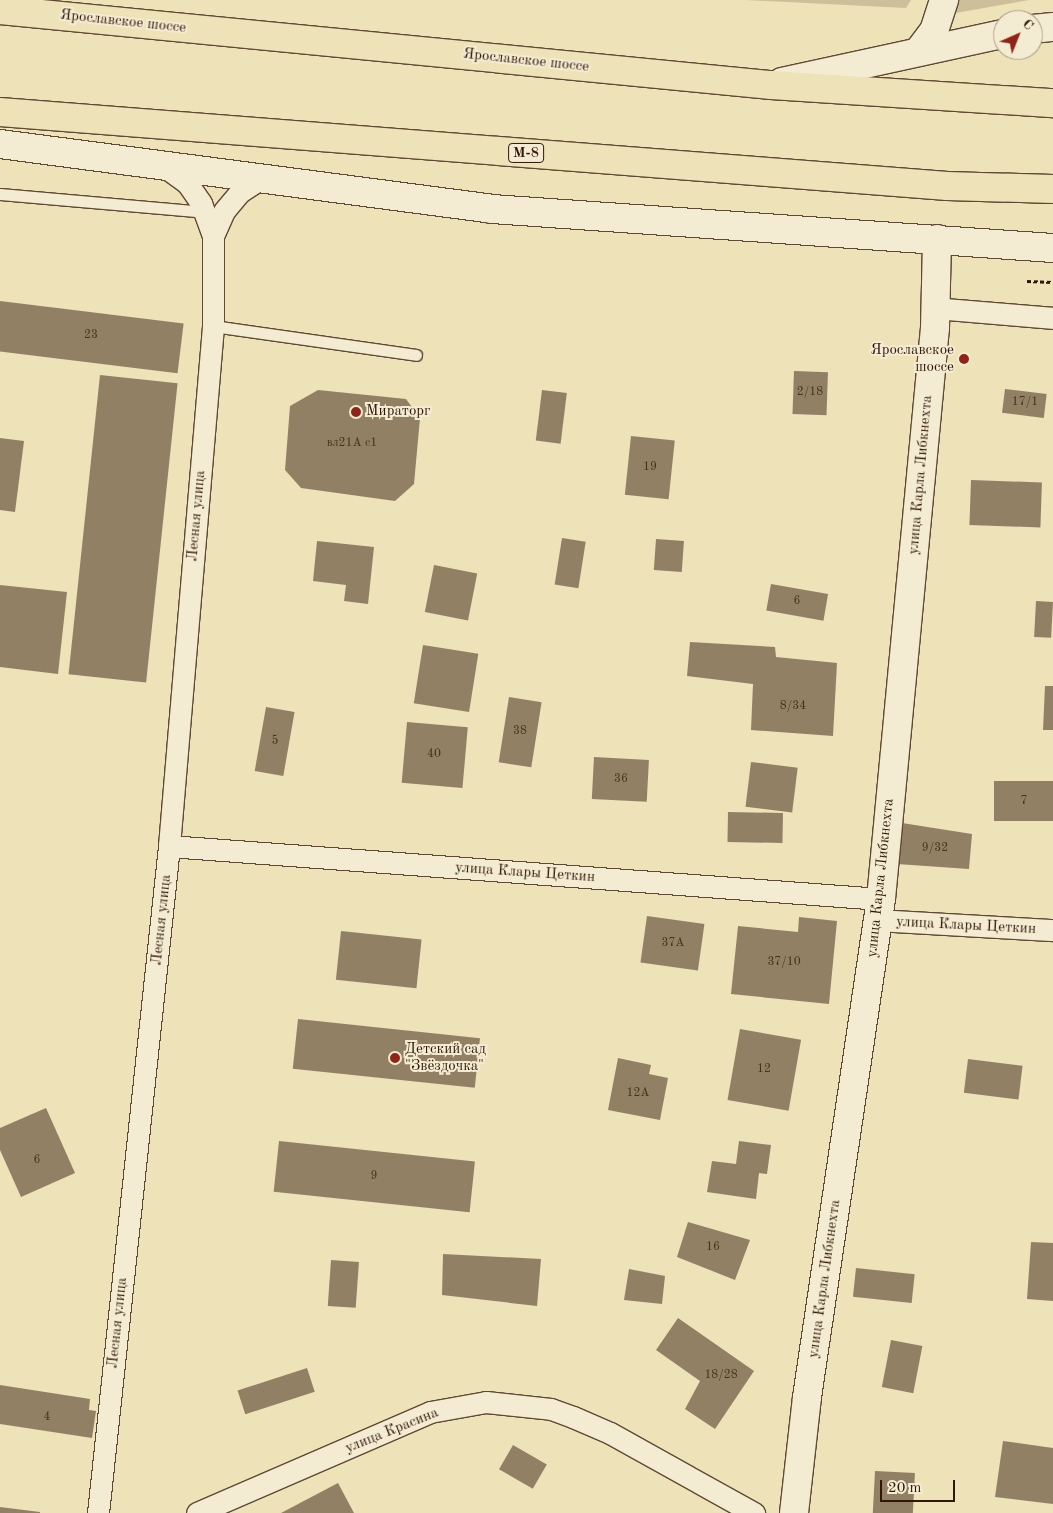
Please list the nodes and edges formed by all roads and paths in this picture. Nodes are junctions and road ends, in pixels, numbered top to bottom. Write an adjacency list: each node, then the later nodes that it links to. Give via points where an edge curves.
1 (944, 0): 4 (street, via 934,31)
2 (0, 10): 5 (highway, Ярославское шоссе)
3 (993, 36): 4 (street)
4 (918, 52): 5 (street)
5 (771, 85): 6 (highway, Ярославское шоссе)
6 (1053, 103)
7 (0, 112): 11 (highway, М-8, via 947,186)
8 (0, 144): 9 (street)
9 (164, 166): 10 (street); 13 (street, via 187,183)
10 (260, 179): 14 (street, via 240,192 224,211); 15 (street, via 492,209)
11 (1053, 189)
12 (0, 194): 13 (lane)
13 (204, 212): 14 (street)
14 (213, 236): 21 (street, Лесная улица)
15 (936, 240): 16 (street); 19 (street, улица Карла Либкнехта)
16 (1053, 248)
17 (1027, 281): 18 (path)
18 (1053, 282)
19 (934, 308): 20 (street); 24 (street, улица Карла Либкнехта)
20 (1053, 318)
21 (213, 326): 22 (lane); 23 (street, Лесная улица)
22 (416, 354)
23 (170, 846): 24 (street, улица Клары Цеткин); 26 (street, Лесная улица)
24 (880, 910): 25 (street, улица Клары Цеткин); 29 (street, улица Карла Либкнехта, via 807,1397)
25 (1053, 930)
26 (98, 1513)
27 (197, 1513): 28 (street, улица Красина, via 430,1412 486,1402 550,1409 573,1417 610,1433)
28 (754, 1513)
29 (794, 1513)

